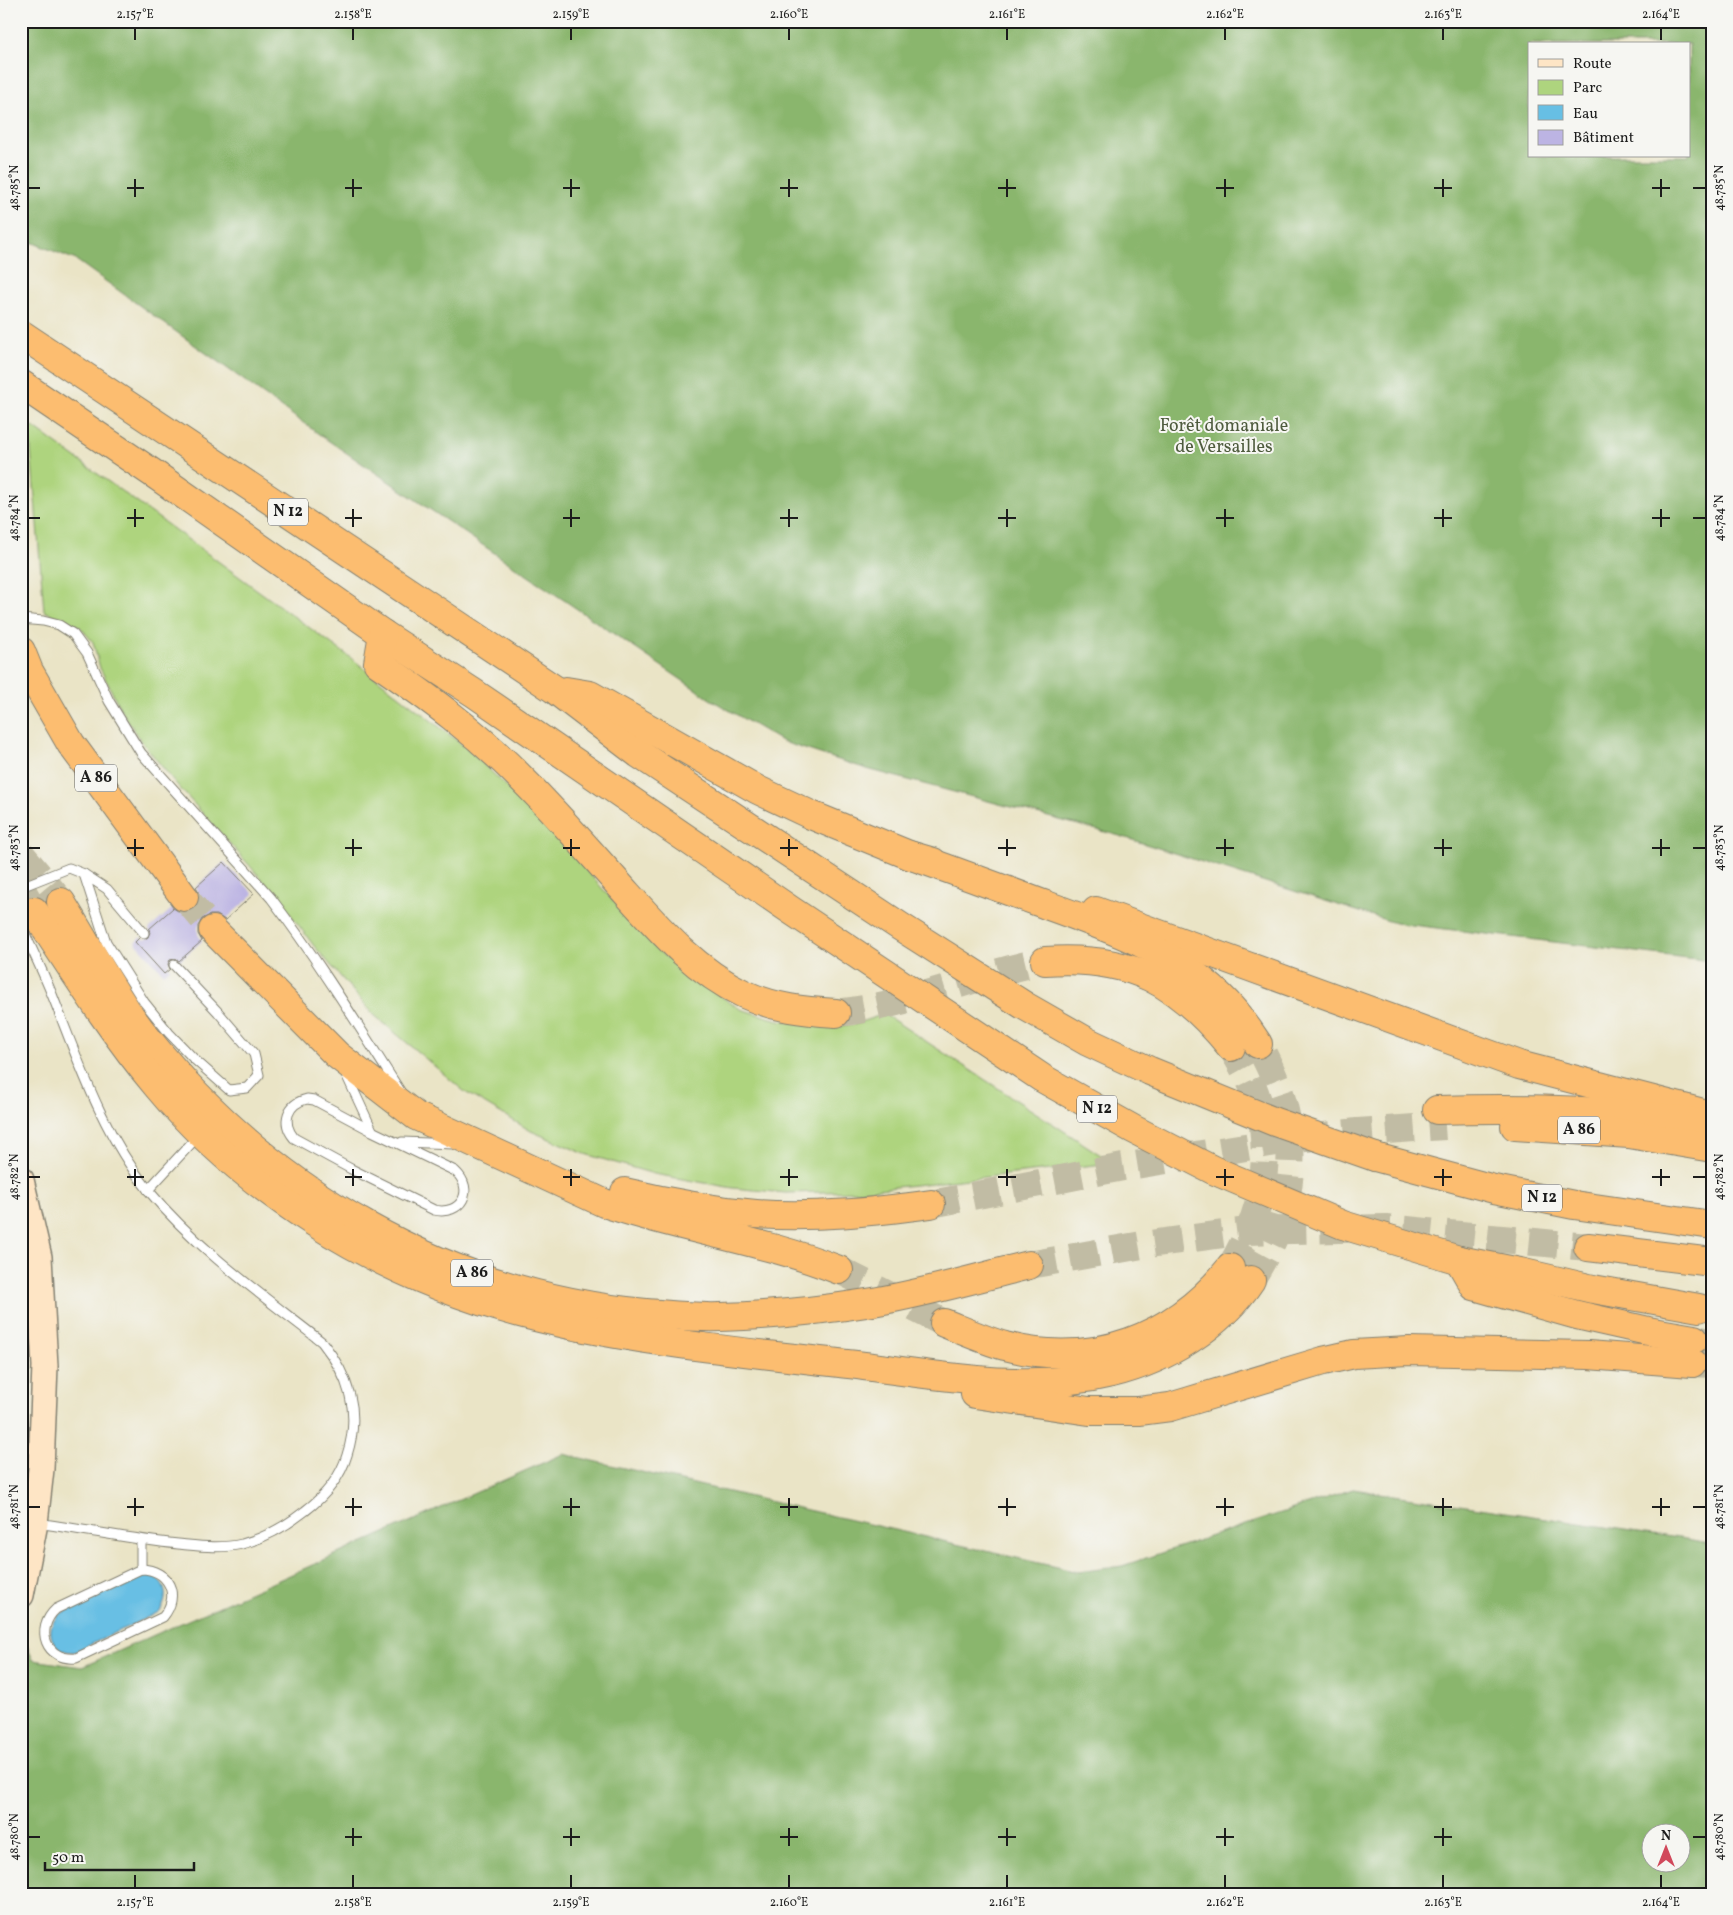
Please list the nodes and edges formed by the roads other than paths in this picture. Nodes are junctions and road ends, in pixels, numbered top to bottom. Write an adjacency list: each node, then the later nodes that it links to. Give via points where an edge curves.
1 (21, 334): 6 (highway, N 12)
2 (21, 384): 4 (highway, N 12)
3 (21, 619): 20 (lane, via 59,625 81,644 141,753 286,918 320,965)
4 (383, 634): 17 (highway, via 378,663 436,702 486,742 691,959 726,984 761,1001 791,1010); 32 (highway, N 12, via 1042,1078 1213,1170 1343,1224)
5 (21, 651): 10 (highway, A 86, via 71,744)
6 (554, 689): 7 (highway, via 590,695 758,790); 30 (highway, N 12, via 639,754 901,927 1025,1006 1088,1042 1150,1071 1275,1122 1375,1157 1494,1189 1574,1205)
7 (909, 855): 15 (highway, via 1098,924 1148,946 1220,995 1236,1013 1244,1046 1172,989 1127,967 1071,959); 19 (highway, via 1092,909 1519,1065)
8 (84, 874): 9 (lane, via 69,868); 14 (lane, via 107,889); 16 (lane, via 106,942 144,1002 188,1052 229,1090 247,1088 259,1074 254,1054)
9 (21, 887)
10 (184, 897)
11 (61, 902): 34 (highway, A 86, via 146,1036 216,1115 288,1176 365,1226 476,1275 579,1304 625,1311 718,1317 784,1313 876,1301)
12 (28, 918): 23 (highway, via 158,1088); 28 (lane, via 54,1000 94,1100 111,1134)
13 (213, 930): 18 (highway)
14 (144, 933)
15 (1045, 961)
16 (174, 965)
17 (836, 1013)
18 (337, 1055): 20 (highway); 22 (lane)
19 (1712, 1114)
20 (416, 1116): 25 (highway)
21 (1712, 1125): 26 (highway, A 86, via 1630,1113 1556,1108 1441,1118 1628,1134)
22 (372, 1131): 24 (lane); 24 (lane, via 314,1100 293,1105 286,1118 294,1138 350,1170 434,1210 449,1211 461,1203 465,1189 461,1176)
23 (201, 1132): 28 (lane); 38 (highway, via 239,1166 310,1219 387,1264 427,1281 491,1304 561,1323)
24 (397, 1142): 25 (lane)
25 (482, 1148): 29 (highway, via 610,1188 656,1199 756,1214 816,1215); 35 (highway, via 604,1203 802,1256)
26 (1712, 1148)
27 (21, 1180): 39 (main road, via 39,1256 44,1366 42,1469)
28 (148, 1190): 40 (lane, via 195,1241 322,1342 346,1379 352,1400 353,1424 343,1468 332,1486 316,1503 266,1536 214,1547)
29 (931, 1204)
30 (1712, 1225)
31 (1588, 1247): 33 (highway)
32 (1458, 1260): 36 (highway, N 12); 38 (highway, via 1474,1286 1648,1331 1693,1351 1578,1355 1409,1350 1354,1354 1170,1407 1114,1412 1039,1405)
33 (1704, 1260)
34 (1028, 1265)
35 (839, 1270)
36 (1699, 1308)
37 (944, 1323): 38 (highway, via 1005,1346 1034,1352 1063,1354 1108,1348 1144,1338 1240,1274 1242,1294 1209,1325 1162,1356 1138,1366 1083,1379 1053,1382 985,1380)
38 (728, 1350)
39 (26, 1522): 40 (lane); 42 (main road)
40 (141, 1540): 41 (lane)
41 (141, 1569): 41 (lane, via 50,1614 44,1636 52,1650 64,1657 76,1658 163,1617 171,1604 170,1588 162,1576)
42 (21, 1594)

